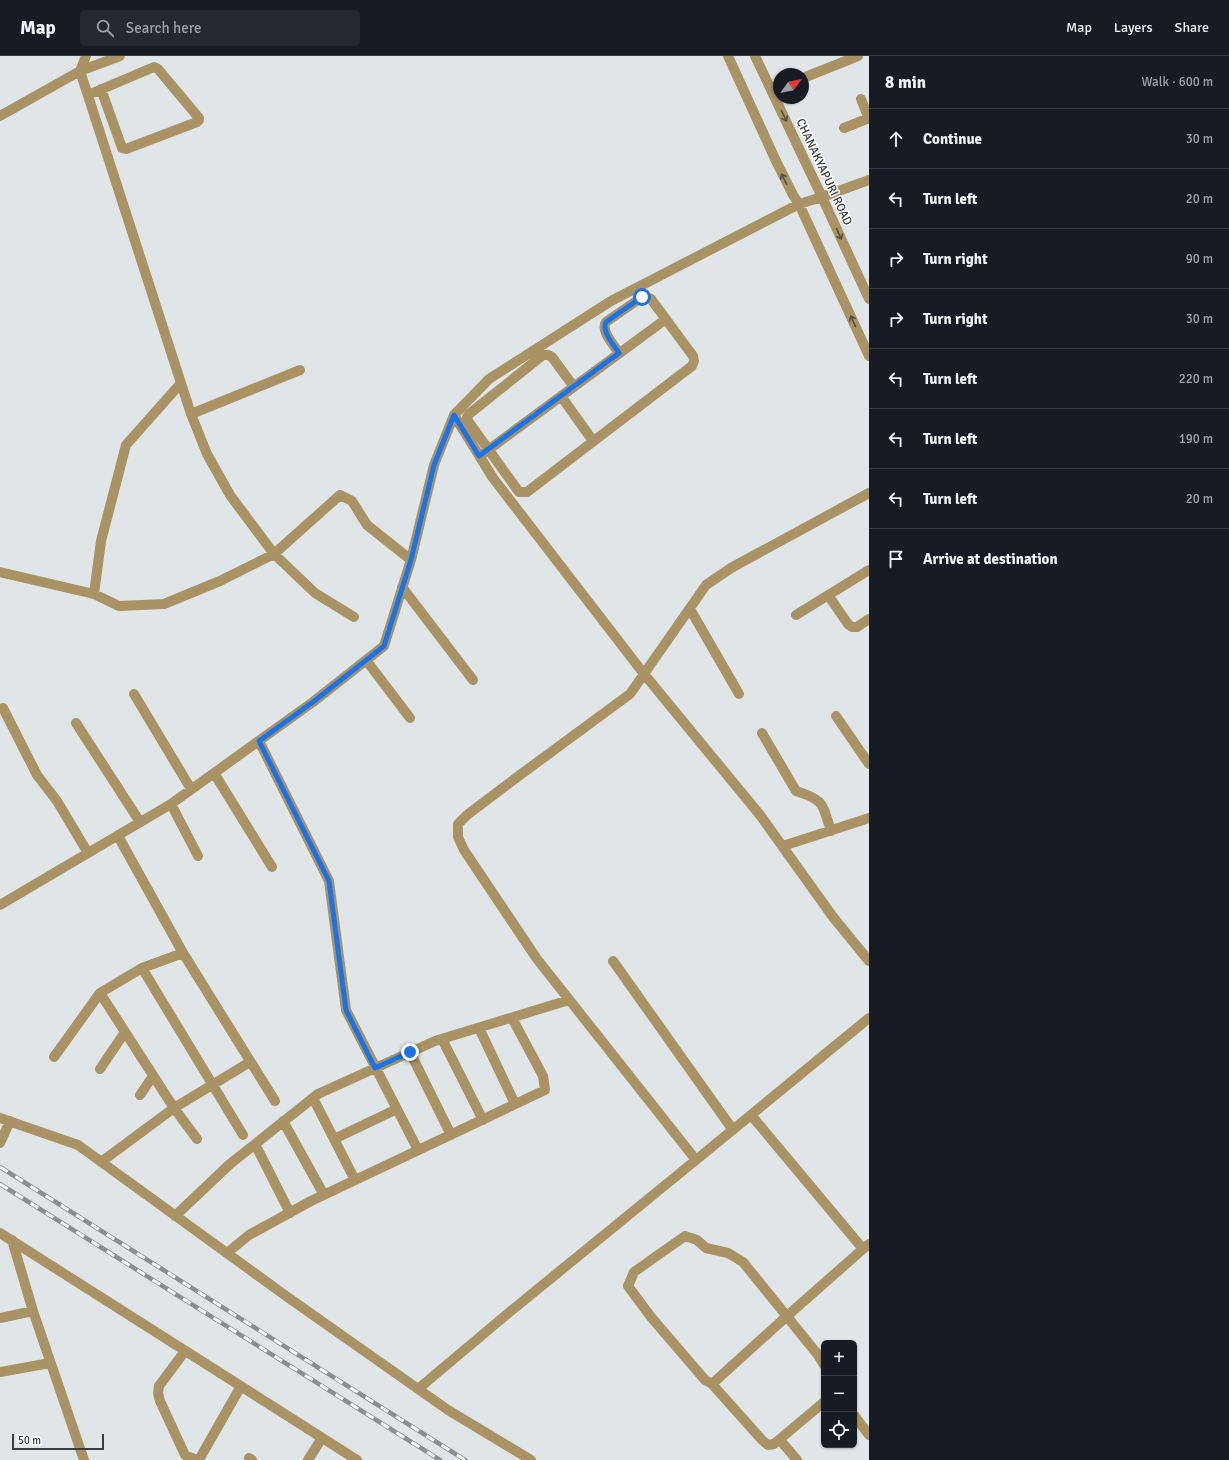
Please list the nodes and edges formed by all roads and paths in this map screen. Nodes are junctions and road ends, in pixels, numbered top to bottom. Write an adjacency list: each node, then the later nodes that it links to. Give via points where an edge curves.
1 (86, 56): 6 (street)
2 (120, 56): 6 (street)
3 (728, 56): 18 (street, one-way to 3)
4 (755, 56): 8 (street, CHANAKYAPURI ROAD)
5 (858, 56): 7 (street)
6 (80, 71): 10 (street); 13 (street)
7 (809, 76)
8 (773, 86)
9 (101, 89): 9 (street, via 122,148 126,149 199,120 154,67); 10 (street)
10 (88, 95): 24 (street)
11 (861, 99): 14 (street)
12 (782, 104): 17 (street, CHANAKYAPURI ROAD, one-way to 17)
13 (0, 116)
14 (869, 119): 15 (street)
15 (844, 128)
16 (869, 180): 17 (street)
17 (822, 197): 18 (street); 19 (street, CHANAKYAPURI ROAD, one-way to 19)
18 (798, 204): 22 (street, one-way to 18); 28 (street, via 611,300 489,379)
19 (869, 299)
20 (666, 319): 21 (street); 21 (street, via 650,299 642,297 606,322 605,330); 29 (street, via 693,356 692,366)
21 (619, 353): 25 (street)
22 (869, 356)
23 (300, 370): 27 (street)
24 (181, 383): 27 (street); 38 (street, via 126,445 101,540)
25 (574, 387): 26 (street); 30 (street, via 552,357 543,355 468,414 468,421)
26 (561, 396): 29 (street); 30 (street)
27 (191, 414): 33 (street, via 207,454 230,495)
28 (454, 415): 31 (street); 34 (street, via 434,465)
29 (593, 441): 30 (street, via 527,492 519,492)
30 (489, 449): 31 (street)
31 (479, 456): 45 (street, via 493,478)
32 (869, 493): 40 (street, via 731,568 706,585)
33 (274, 554): 34 (street, via 340,495 352,501 367,524); 38 (street, via 220,581 164,604 119,606); 42 (street, via 315,593)
34 (411, 560): 37 (street)
35 (869, 570): 39 (street)
36 (0, 572): 38 (street)
37 (402, 588): 44 (street, via 384,646); 46 (street)
38 (94, 594)
39 (828, 595): 41 (street); 43 (street, via 852,627 857,627)
40 (690, 609): 45 (street); 48 (street)
41 (796, 615)
42 (354, 617)
43 (869, 619)
44 (366, 660): 51 (street); 54 (street)
45 (644, 674): 63 (street, via 760,815); 73 (street, via 630,694 458,824 458,837 464,850 537,959)
46 (473, 680)
47 (134, 694): 57 (street)
48 (739, 694)
49 (3, 708): 64 (street, via 38,775)
50 (836, 716): 55 (street)
51 (410, 718)
52 (76, 723): 60 (street)
53 (762, 733): 61 (street, via 796,791 815,797 822,804)
54 (259, 741): 56 (street); 82 (street, via 329,881 346,1010)
55 (869, 764)
56 (214, 773): 57 (street); 66 (street)
57 (192, 789): 58 (street)
58 (171, 804): 60 (street); 65 (street)
59 (869, 818): 61 (street)
60 (140, 822): 62 (street)
61 (831, 831): 63 (street)
62 (118, 836): 64 (street); 68 (street)
63 (782, 846): 70 (street, via 833,917)
64 (88, 853): 67 (street)
65 (198, 856)
66 (272, 866)
67 (0, 905)
68 (183, 953): 71 (street); 81 (street)
69 (613, 960): 96 (street)
70 (869, 961)
71 (142, 968): 72 (street); 85 (street)
72 (100, 993): 77 (street); 80 (street)
73 (569, 1000): 74 (street); 104 (street)
74 (512, 1018): 76 (street); 89 (street, via 545,1084 545,1090)
75 (869, 1018): 92 (street)
76 (479, 1028): 78 (street); 89 (street)
77 (125, 1032): 83 (street); 84 (street)
78 (442, 1039): 79 (street); 94 (street)
79 (410, 1052): 82 (street); 98 (street)
80 (54, 1057)
81 (250, 1062): 85 (street); 88 (street)
82 (375, 1068): 87 (street); 91 (street)
83 (100, 1069)
84 (153, 1076): 86 (street); 90 (street)
85 (212, 1085): 90 (street); 97 (street)
86 (140, 1095)
87 (313, 1098): 95 (street); 100 (street)
88 (275, 1101)
89 (515, 1104): 94 (street)
90 (174, 1108): 99 (street); 105 (street)
91 (396, 1108): 100 (street); 103 (street)
92 (751, 1115): 96 (street); 112 (street)
93 (5, 1120): 101 (street); 105 (street, via 78,1145)
94 (483, 1120): 98 (street)
95 (283, 1121): 102 (street); 107 (street)
96 (733, 1130): 104 (street)
97 (243, 1135)
98 (451, 1135): 103 (street)
99 (197, 1139)
100 (334, 1139): 106 (street)
101 (0, 1142)
102 (255, 1144): 108 (street); 109 (street)
103 (418, 1150): 106 (street)
104 (696, 1160): 123 (street)
105 (101, 1162): 109 (street)
106 (355, 1180): 107 (street)
107 (324, 1195): 108 (street)
108 (290, 1212): 113 (street, via 249,1235)
109 (175, 1216): 113 (street)
110 (0, 1233): 111 (street)
111 (12, 1240): 114 (street); 117 (street)
112 (866, 1247): 115 (street)
113 (227, 1253): 123 (street)
114 (33, 1311): 116 (street); 119 (street)
115 (787, 1316): 118 (street); 121 (street); 121 (street, via 743,1262 728,1253 706,1248 697,1240 685,1236 634,1272 628,1286 705,1380)
116 (0, 1318)
117 (185, 1351): 122 (street); 122 (street, via 159,1386 158,1393 185,1455 197,1460 200,1458)
118 (821, 1360)
119 (50, 1363): 120 (street); 129 (street)
120 (0, 1372)
121 (712, 1384): 128 (street, via 768,1445)
122 (241, 1386): 127 (street)
123 (418, 1389): 132 (street)
124 (821, 1405): 128 (street)
125 (857, 1419): 126 (street)
126 (869, 1435)
127 (322, 1438): 130 (street); 131 (street)
128 (780, 1440): 133 (street)
129 (84, 1460)
130 (308, 1460)
131 (357, 1460)
132 (531, 1460)
133 (797, 1460)

